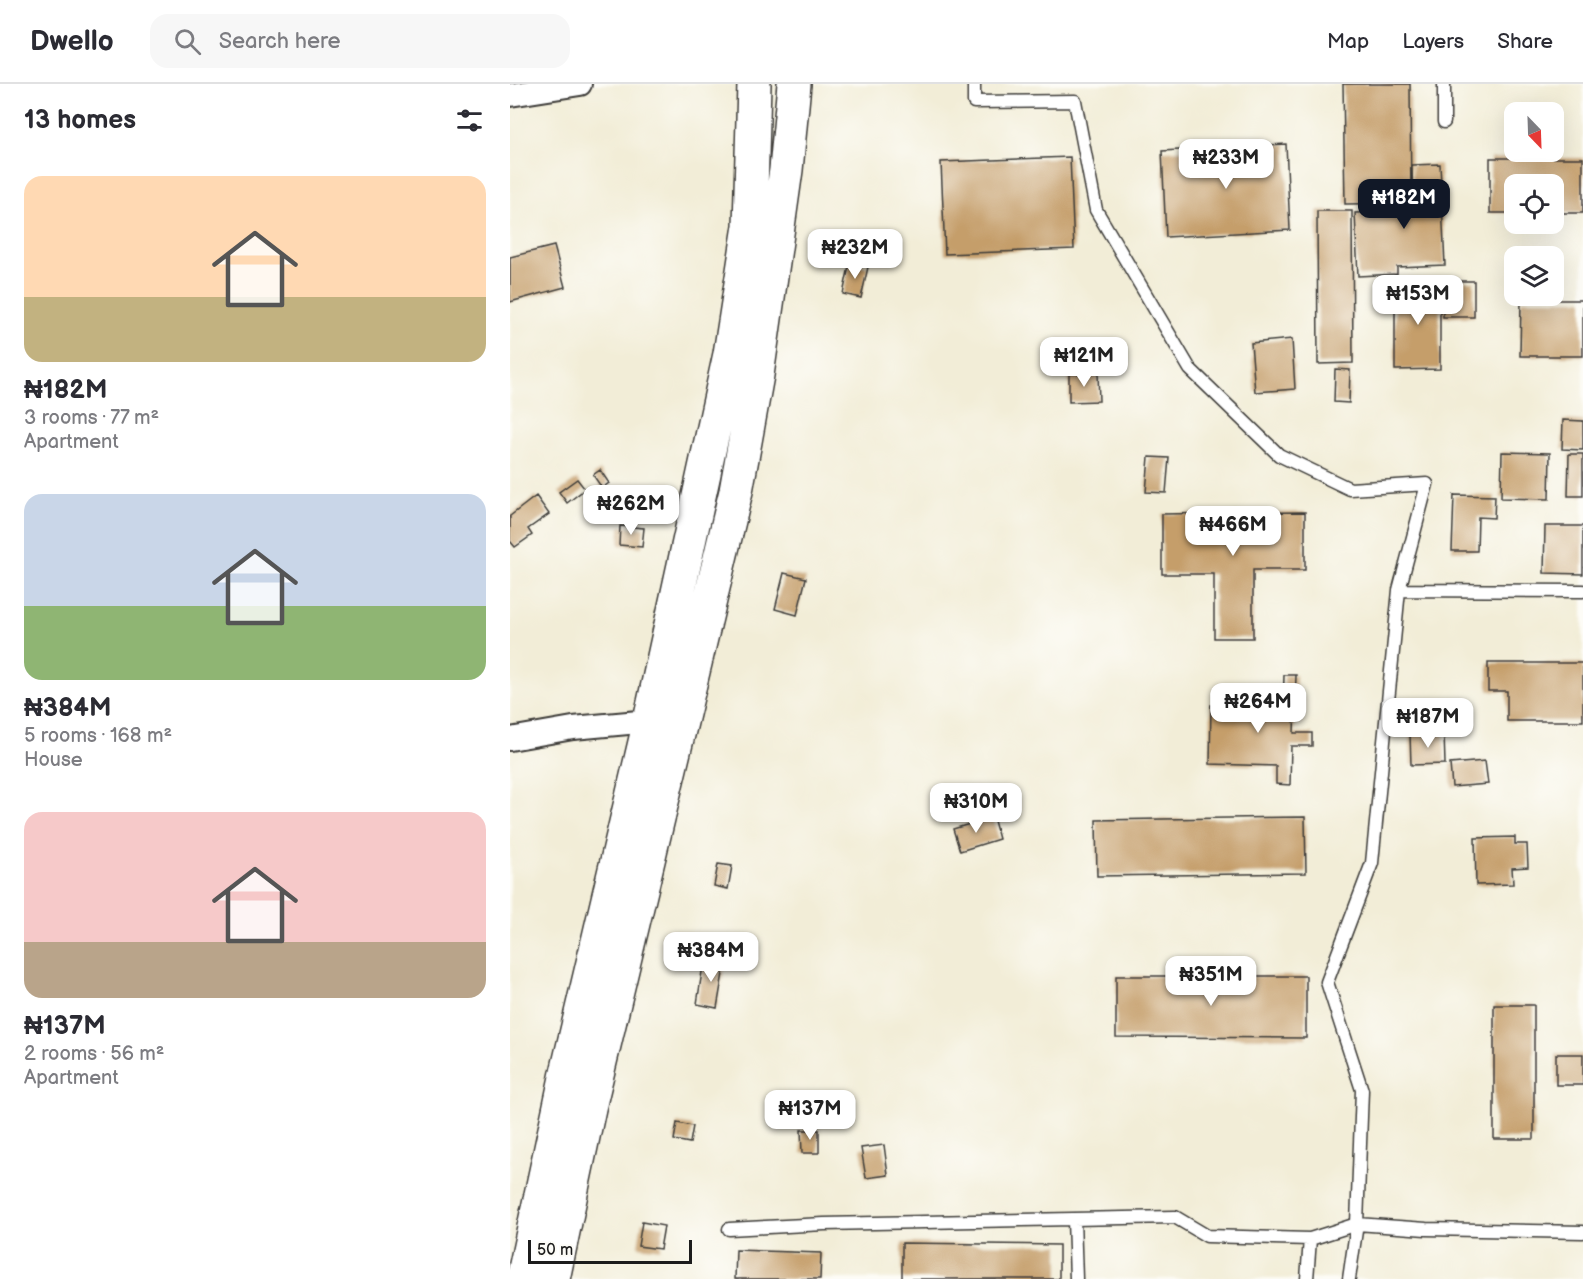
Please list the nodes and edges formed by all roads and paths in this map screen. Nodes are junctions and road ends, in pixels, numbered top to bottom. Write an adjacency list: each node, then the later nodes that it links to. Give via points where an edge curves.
1 (580, 84): 6 (street)
2 (754, 84): 10 (highway, via 750,226 730,354)
3 (794, 84): 18 (highway, via 757,375 736,491 589,1108)
4 (974, 84): 8 (lane, via 974,102 1075,101 1096,210 1190,369 1279,455 1350,489 1426,484)
5 (1444, 84): 7 (lane)
6 (510, 95)
7 (1444, 122)
8 (1399, 590): 9 (lane); 13 (lane, via 1372,863 1327,982 1362,1090)
9 (1583, 591)
10 (650, 721): 11 (street); 17 (highway)
11 (510, 739)
12 (1074, 1219): 14 (lane); 16 (lane, via 1175,1217 1207,1236); 19 (lane)
13 (1357, 1224): 15 (lane); 16 (lane); 21 (lane)
14 (729, 1229)
15 (1583, 1232)
16 (1310, 1239): 20 (lane)
17 (523, 1279)
18 (554, 1279)
19 (1076, 1279)
20 (1307, 1279)
21 (1349, 1279)

